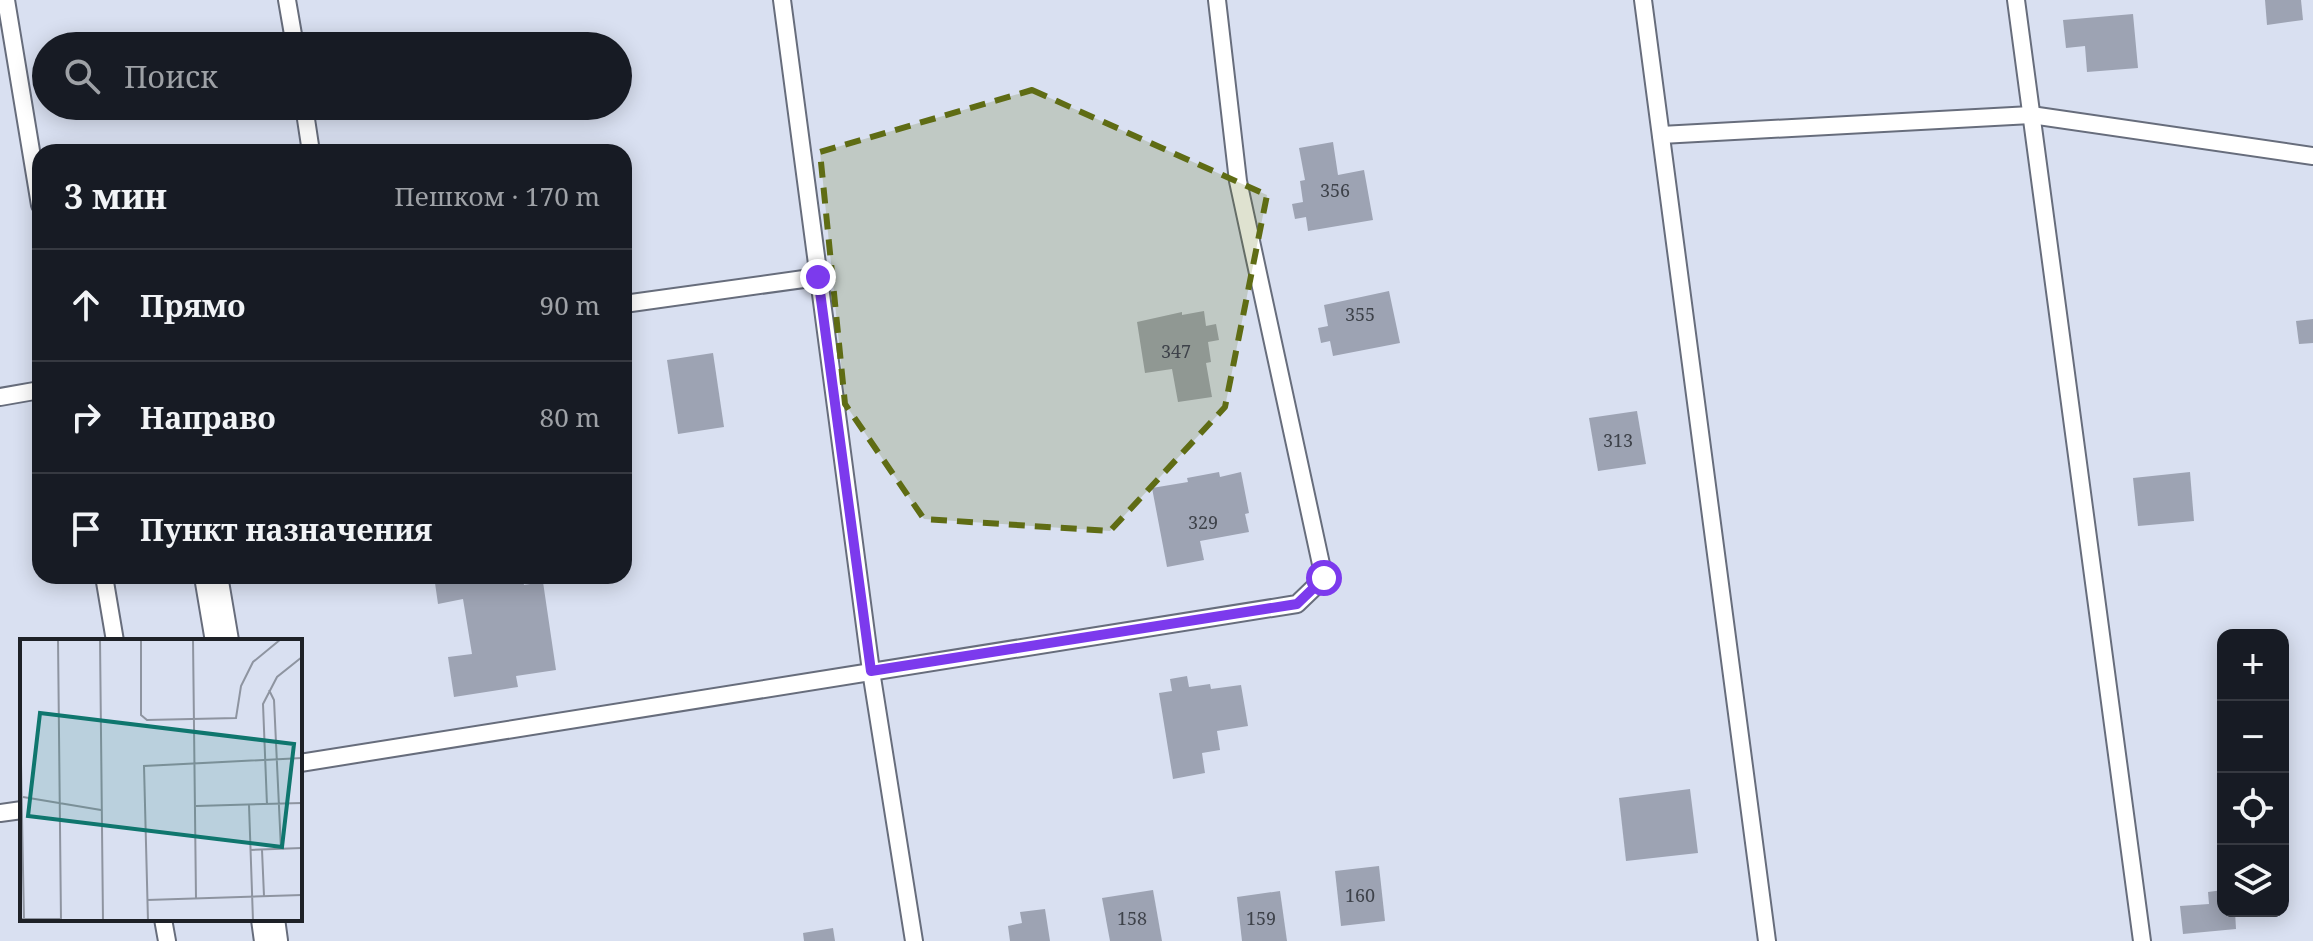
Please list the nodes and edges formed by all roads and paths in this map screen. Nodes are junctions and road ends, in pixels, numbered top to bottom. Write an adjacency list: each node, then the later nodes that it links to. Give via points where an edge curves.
1 (6, 0): 13 (lane)
2 (287, 0): 7 (lane)
3 (782, 0): 14 (lane)
4 (1217, 0): 22 (lane, via 1238,181 1324,578 1297,604)
5 (1643, 0): 10 (lane)
6 (2016, 0): 8 (lane)
7 (293, 32)
8 (2031, 115): 10 (lane); 12 (lane); 32 (lane)
9 (306, 120): 11 (lane)
10 (1661, 135): 31 (lane)
11 (310, 144)
12 (2313, 156)
13 (32, 157)
14 (818, 277): 15 (lane); 22 (lane)
15 (632, 303)
16 (32, 391): 17 (lane)
17 (0, 397)
18 (105, 584): 20 (lane)
19 (212, 584): 21 (street)
20 (115, 639)
21 (222, 639)
22 (871, 671): 23 (lane); 30 (lane)
23 (302, 763)
24 (20, 810): 25 (lane)
25 (0, 813)
26 (163, 921): 28 (lane)
27 (268, 921): 29 (street)
28 (167, 941)
29 (271, 941)
30 (914, 941)
31 (1767, 941)
32 (2142, 941)

